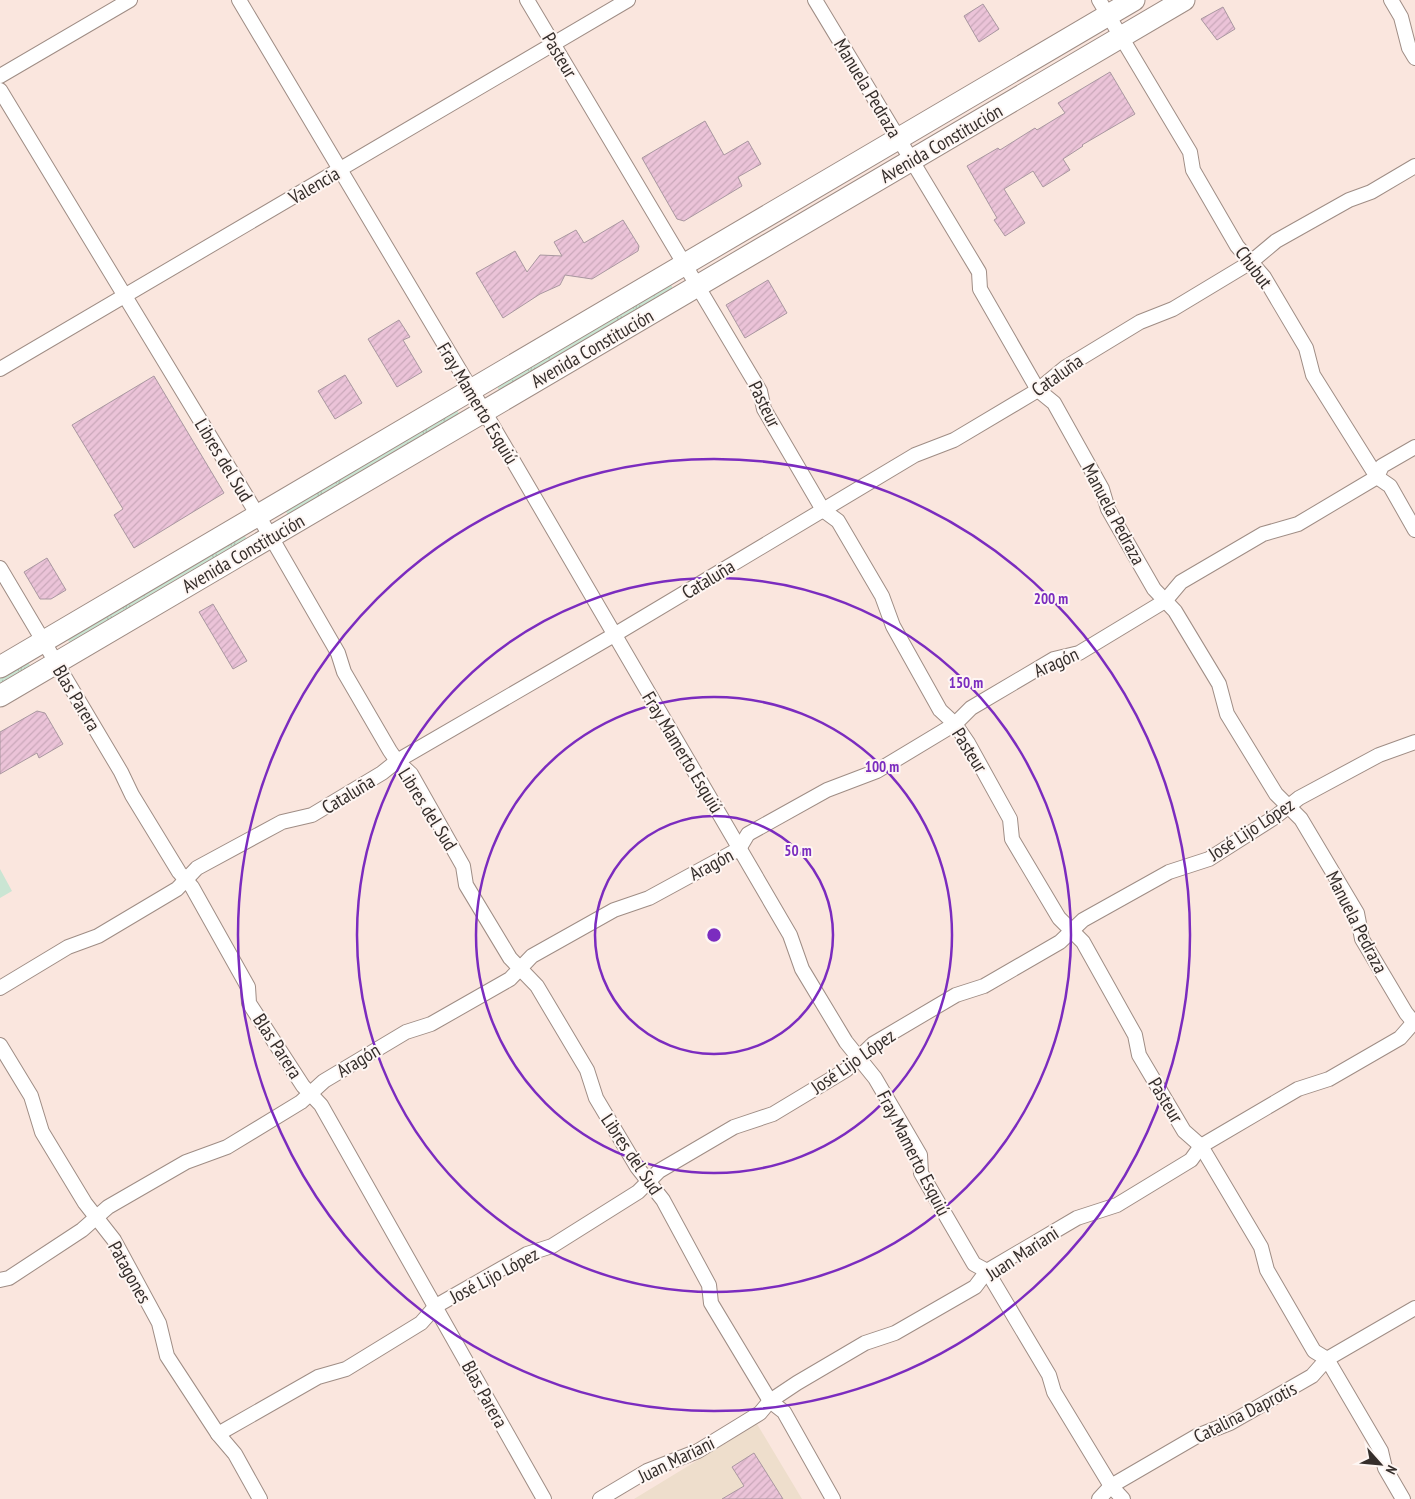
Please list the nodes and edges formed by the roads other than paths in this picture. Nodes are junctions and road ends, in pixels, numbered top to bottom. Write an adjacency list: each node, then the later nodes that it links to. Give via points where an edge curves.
1 (130, 0): 13 (street)
2 (239, 0): 18 (street, Fray Mamerto Esquiú)
3 (527, 0): 11 (street, Pasteur)
4 (628, 0): 11 (street, Valencia)
5 (815, 0): 15 (street, Manuela Pedraza)
6 (1134, 0): 9 (main road, Avenida Constitución)
7 (1184, 0): 10 (main road, Avenida Constitución)
8 (1391, 0): 12 (street, via 1401,17)
9 (1103, 8): 10 (street, Chubut); 15 (main road, Avenida Constitución)
10 (1121, 37): 16 (main road, Avenida Constitución); 19 (street, Chubut, via 1190,152 1193,170 1236,246)
11 (553, 44): 18 (street, Valencia); 20 (street, Pasteur)
12 (1415, 58)
13 (0, 76)
14 (0, 90): 22 (street, Libres del Sud)
15 (898, 138): 16 (street, Manuela Pedraza); 20 (main road, Avenida Constitución)
16 (912, 160): 21 (main road, Avenida Constitución); 25 (street, Manuela Pedraza, via 979,272 980,289)
17 (1415, 166): 19 (street, Cataluña, via 1276,241)
18 (339, 170): 22 (street, Valencia); 24 (street, Fray Mamerto Esquiú)
19 (1251, 262): 25 (street, Cataluña, via 1173,309 1140,322 1066,367); 28 (street, Chubut, via 1264,277 1306,348 1314,375)
20 (684, 264): 21 (street, Pasteur); 24 (main road, Avenida Constitución)
21 (697, 286): 26 (main road, Avenida Constitución); 29 (street, Pasteur, via 760,391 764,409)
22 (125, 296): 23 (street, Valencia); 30 (street, Libres del Sud)
23 (0, 369)
24 (471, 390): 26 (street, Fray Mamerto Esquiú); 30 (main road, Avenida Constitución)
25 (1038, 390): 29 (street, Cataluña, via 954,440 915,455); 34 (street, Manuela Pedraza, via 1054,403 1102,489 1108,509 1154,589)
26 (484, 412): 32 (main road, Avenida Constitución); 35 (street, Fray Mamerto Esquiú)
27 (1415, 447): 28 (street, Aragón, via 1382,466)
28 (1378, 477): 31 (street, Chubut, via 1390,486); 34 (street, Aragón, via 1298,524 1263,534 1181,582)
29 (823, 510): 35 (street, Cataluña); 40 (street, Pasteur, via 838,521 882,596 893,626 940,710)
30 (258, 515): 32 (street, Libres del Sud); 36 (main road, Avenida Constitución)
31 (1415, 530)
32 (271, 537): 37 (main road, Avenida Constitución); 42 (street, Libres del Sud, via 338,653 344,672)
33 (0, 568): 36 (street, Blas Parera)
34 (1165, 601): 40 (street, Aragón, via 1079,653 1054,659 971,708); 43 (street, Manuela Pedraza, via 1175,611 1220,684 1227,714 1276,794)
35 (614, 635): 42 (street, Cataluña); 44 (street, Fray Mamerto Esquiú)
36 (43, 642): 37 (street, Blas Parera); 38 (main road, Avenida Constitución)
37 (56, 663): 39 (main road, Avenida Constitución); 45 (street, Blas Parera, via 178,872)
38 (0, 667)
39 (0, 696)
40 (955, 724): 44 (street, Aragón, via 877,770 827,790 748,834); 46 (street, Pasteur, via 1010,818 1012,839 1059,918)
41 (1415, 742): 43 (street, José Lijo López, via 1379,755)
42 (397, 760): 45 (street, Cataluña, via 382,773 312,815 282,822 197,868); 47 (street, Libres del Sud, via 411,774 463,866 466,885 510,958)
43 (1288, 807): 46 (street, José Lijo López, via 1208,859 1169,872 1083,920); 49 (street, Manuela Pedraza, via 1301,819 1357,912 1362,939 1406,1013)
44 (739, 849): 47 (street, Aragón, via 649,898 614,910 532,956); 51 (street, Fray Mamerto Esquiú, via 790,935 802,969 846,1042)
45 (186, 880): 48 (street, Cataluña, via 177,889 98,936 68,947); 52 (street, Blas Parera, via 248,987 249,1003)
46 (1072, 930): 51 (street, José Lijo López, via 1060,942 984,986 956,996 873,1044); 53 (street, Pasteur, via 1083,942 1135,1034 1139,1055 1184,1131)
47 (520, 968): 52 (street, Aragón, via 510,979 431,1024 406,1032 324,1081); 54 (street, Libres del Sud, via 537,986 586,1070 596,1098 637,1167)
48 (0, 988)
49 (1415, 1022): 53 (street, Juan Mariani, via 1400,1038 1329,1079 1298,1089)
50 (0, 1045): 55 (street, Patagones, via 31,1096 42,1132)
51 (859, 1057): 54 (street, José Lijo López, via 846,1070 773,1114 734,1128 659,1171); 56 (street, Fray Mamerto Esquiú, via 920,1155 921,1173 974,1264)
52 (310, 1093): 55 (street, Aragón, via 301,1102 227,1147 186,1162 108,1206); 58 (street, Blas Parera, via 321,1106)
53 (1201, 1146): 56 (street, Juan Mariani, via 1191,1160 1117,1204 1077,1218); 60 (street, Pasteur, via 1261,1247 1267,1270 1314,1351)
54 (649, 1181): 58 (street, José Lijo López, via 638,1192 552,1246 527,1254); 61 (street, Libres del Sud, via 663,1200 709,1285 711,1303)
55 (97, 1217): 57 (street, Aragón, via 34,1262); 62 (street, Patagones, via 114,1240 159,1324 167,1356)
56 (987, 1271): 61 (street, Juan Mariani, via 975,1287 895,1333 865,1343); 63 (street, Fray Mamerto Esquiú, via 1049,1375 1054,1392)
57 (0, 1280)
58 (436, 1306): 62 (street, José Lijo López, via 421,1323 346,1369 318,1377); 65 (street, Blas Parera)
59 (1415, 1308): 60 (street, Catalina Daprotis)
60 (1327, 1359): 63 (street, Catalina Daprotis, via 1312,1376 1230,1424 1197,1436); 70 (street, Pasteur, via 1381,1451 1385,1468)
61 (770, 1400): 66 (street, Juan Mariani, via 760,1413 698,1451 647,1471); 67 (street, Libres del Sud, via 784,1412)
62 (218, 1434): 64 (street, Patagones, via 235,1454)
63 (1112, 1486): 68 (street, Catalina Daprotis); 69 (street, Fray Mamerto Esquiú)
64 (260, 1499)
65 (544, 1499)
66 (600, 1499)
67 (834, 1499)
68 (1099, 1499)
69 (1123, 1499)
70 (1403, 1499)

